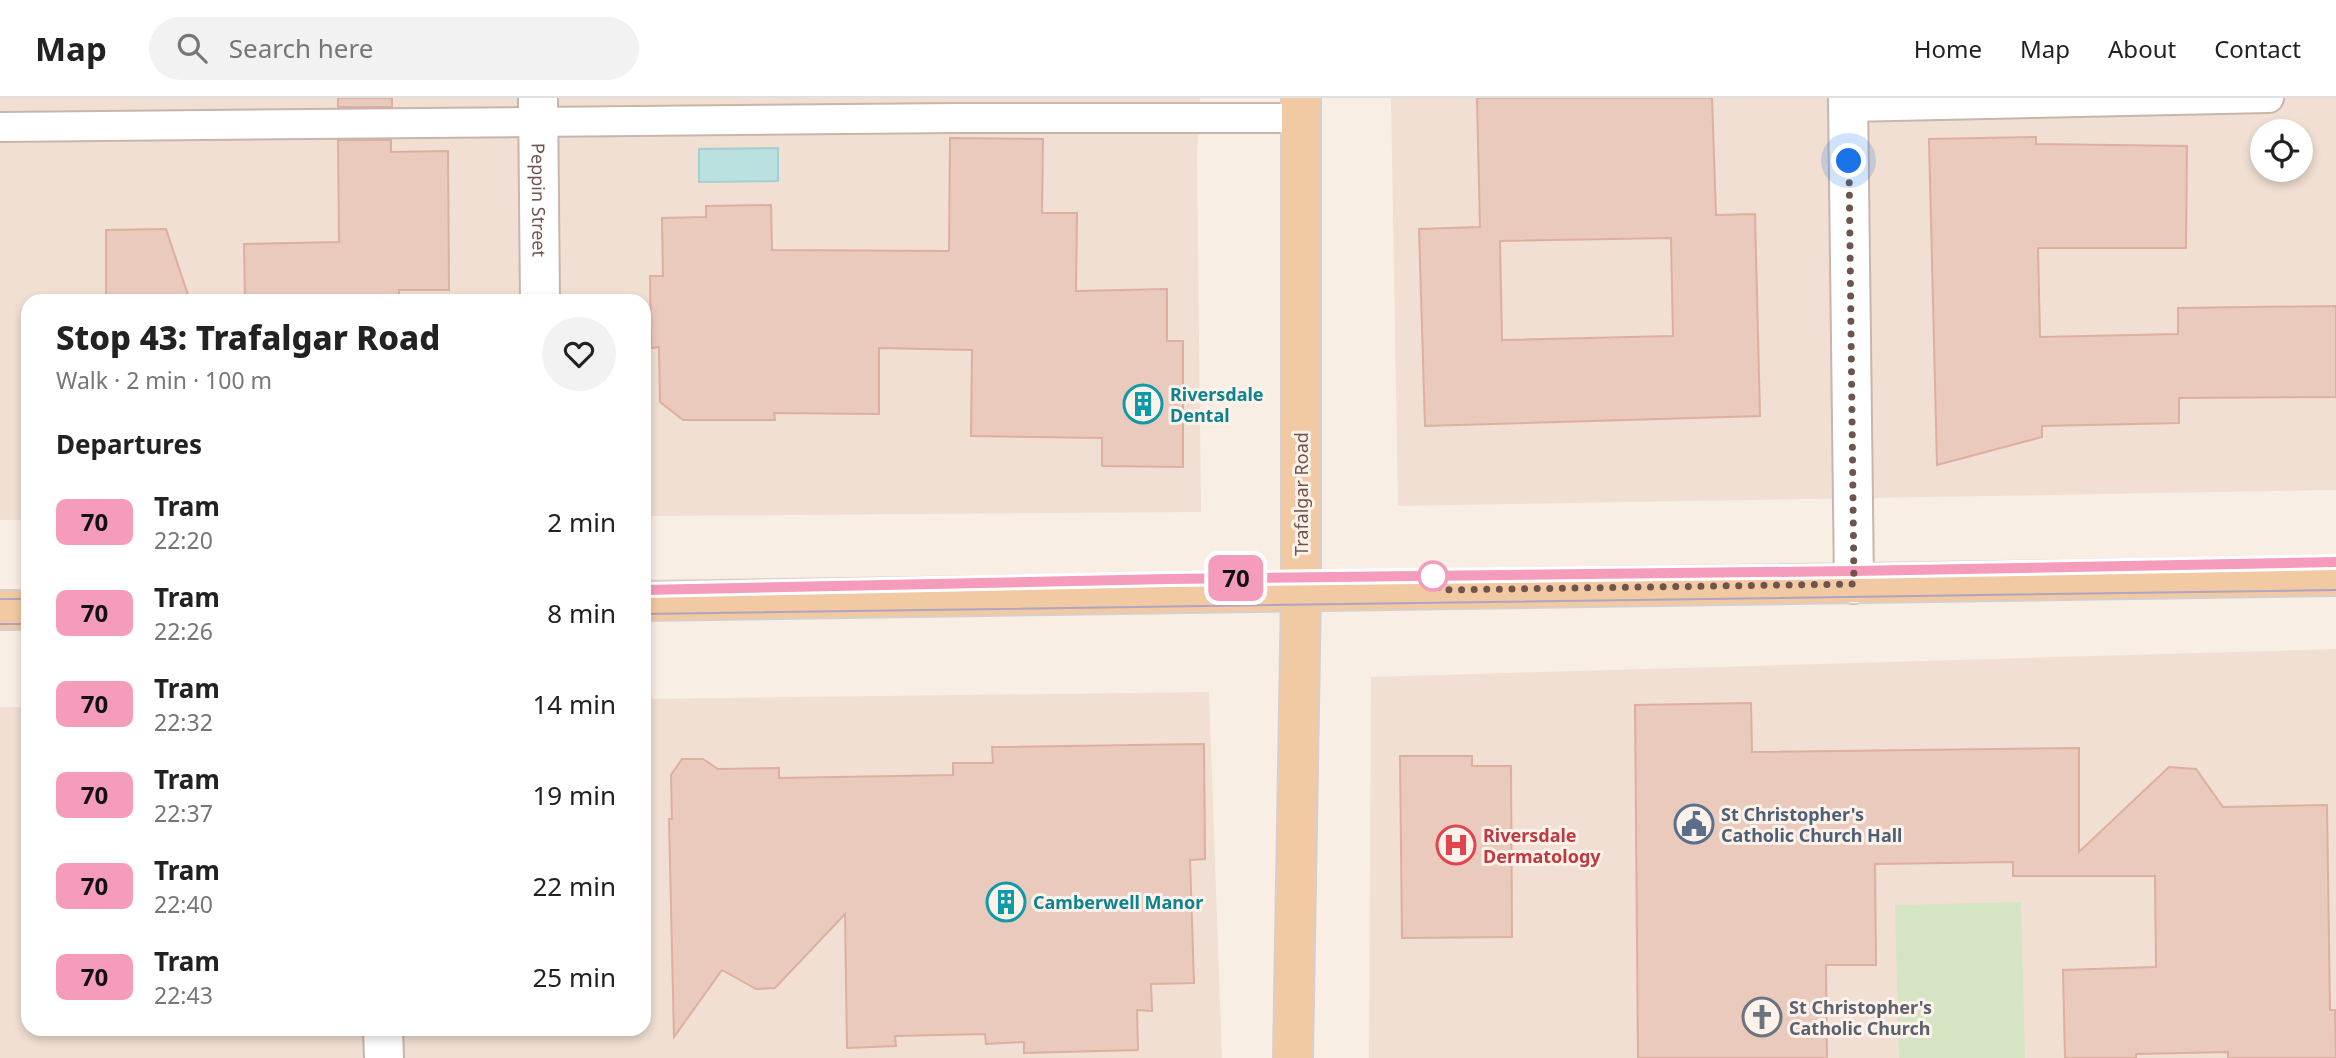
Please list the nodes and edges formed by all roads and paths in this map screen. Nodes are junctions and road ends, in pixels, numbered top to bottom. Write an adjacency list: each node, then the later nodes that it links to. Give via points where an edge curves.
1 (2269, 98): 2 (lane)
2 (1848, 102): 9 (street)
3 (957, 108): 4 (lane); 5 (lane)
4 (1301, 108): 10 (main road, Trafalgar Road)
5 (538, 111): 6 (lane); 7 (street, Peppin Street)
6 (0, 127)
7 (540, 294)
8 (2336, 576): 9 (main road)
9 (1854, 584): 10 (main road)
10 (1301, 592): 11 (main road); 16 (main road, Trafalgar Road)
11 (651, 601)
12 (0, 610): 13 (main road)
13 (21, 610)
14 (383, 1036): 15 (street)
15 (384, 1058)
16 (1293, 1058)

